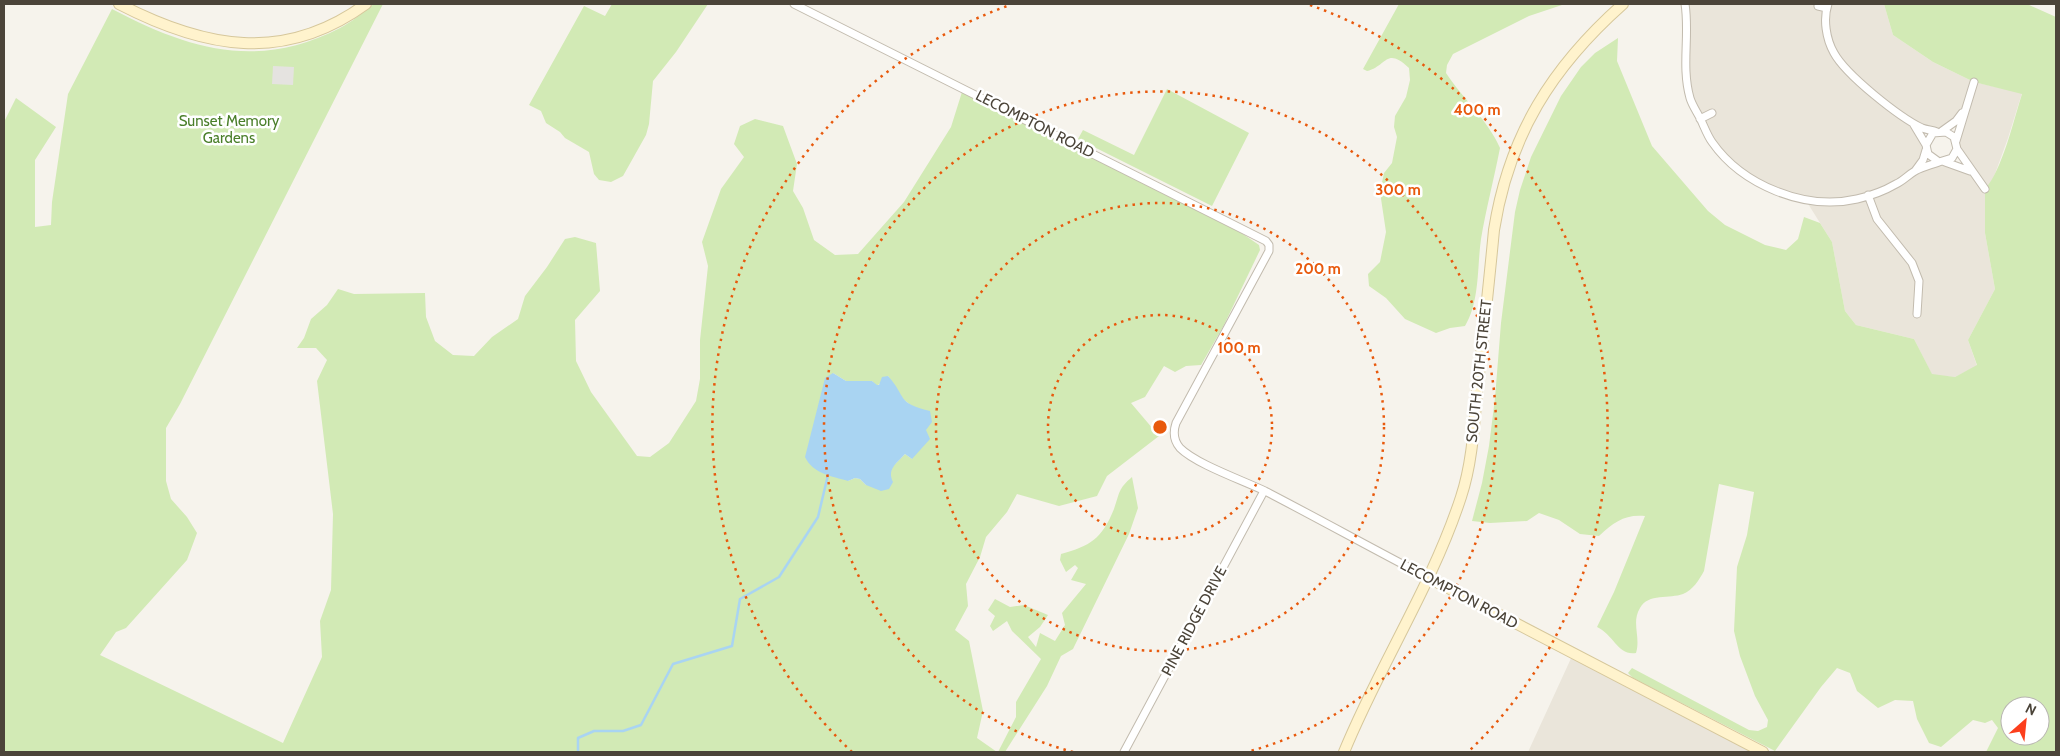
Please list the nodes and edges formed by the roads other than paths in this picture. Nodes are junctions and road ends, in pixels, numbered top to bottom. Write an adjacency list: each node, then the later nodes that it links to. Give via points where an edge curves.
1 (119, 4): 2 (main road, via 180,32 234,43 299,38 326,28)
2 (366, 4)
3 (794, 4): 23 (street, LECOMPTON ROAD, via 1266,241 1268,251 1174,431 1179,447 1195,459)
4 (1623, 4): 24 (main road, SOUTH 20TH STREET, via 1582,42 1554,78 1524,129 1514,156 1494,230 1462,496)
5 (1685, 4): 11 (street, via 1685,77)
6 (1818, 6): 7 (street)
7 (1828, 6): 12 (street, via 1828,40 1843,66)
8 (1974, 82): 9 (street)
9 (1965, 108): 13 (street, via 1956,121); 14 (street)
10 (1712, 113): 11 (street)
11 (1700, 119): 21 (street, via 1724,156 1749,178 1767,187 1805,199 1830,201)
12 (1910, 121): 13 (street); 15 (street)
13 (1940, 131): 14 (street, via 1950,134); 15 (street, via 1930,136)
14 (1956, 141): 16 (street)
15 (1926, 147): 17 (street, via 1931,157); 18 (street, via 1923,160)
16 (1957, 149): 17 (street, via 1952,158); 19 (street)
17 (1942, 162): 18 (street); 19 (street)
18 (1915, 171): 21 (street, via 1896,184)
19 (1973, 172): 20 (street)
20 (1985, 189)
21 (1868, 195): 22 (street, via 1877,219 1912,263 1919,281)
22 (1917, 314)
23 (1264, 491): 24 (street, LECOMPTON ROAD); 25 (street, PINE RIDGE DRIVE)
24 (1428, 577): 26 (main road, SOUTH 20TH STREET); 27 (main road, LECOMPTON ROAD)
25 (1124, 752)
26 (1344, 752)
27 (1763, 752)

